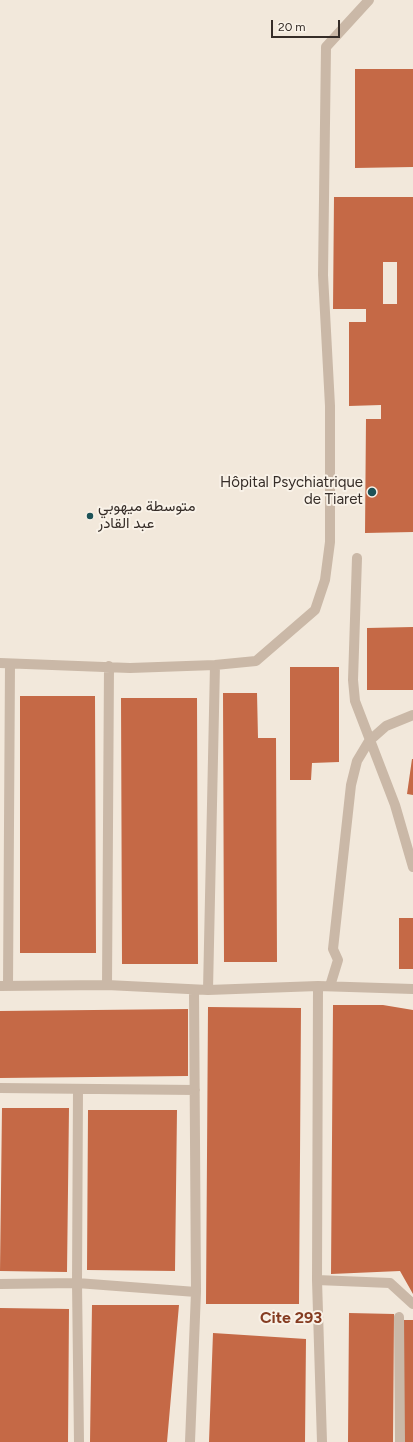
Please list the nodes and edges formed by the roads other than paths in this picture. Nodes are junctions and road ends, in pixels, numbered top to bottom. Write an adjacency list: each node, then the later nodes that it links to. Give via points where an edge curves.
1 (369, 0): 4 (street, via 326,48 323,276 330,406 330,542 325,580 315,610 256,661)
2 (357, 558): 7 (street, via 353,680 356,701)
3 (5, 664): 5 (street); 10 (street)
4 (215, 665): 5 (street, via 130,668); 15 (street)
5 (109, 666): 9 (street)
6 (413, 715): 7 (street, via 386,726)
7 (369, 741): 8 (street, via 395,805); 12 (street, via 357,761 351,785 333,949 338,960)
8 (413, 867)
9 (108, 985): 10 (street); 14 (street)
10 (4, 986)
11 (318, 986): 12 (street); 15 (street); 19 (street)
12 (330, 986): 13 (street)
13 (413, 989)
14 (194, 990): 15 (street); 18 (street)
15 (208, 990)
16 (0, 1088): 17 (street)
17 (78, 1089): 18 (street); 21 (street)
18 (195, 1090): 22 (street)
19 (317, 1280): 23 (street, via 390,1283); 27 (street)
20 (0, 1284): 21 (street)
21 (77, 1284): 22 (street); 25 (street)
22 (196, 1292): 26 (street)
23 (413, 1304)
24 (399, 1317): 28 (street)
25 (79, 1442)
26 (190, 1442)
27 (322, 1442)
28 (400, 1442)

